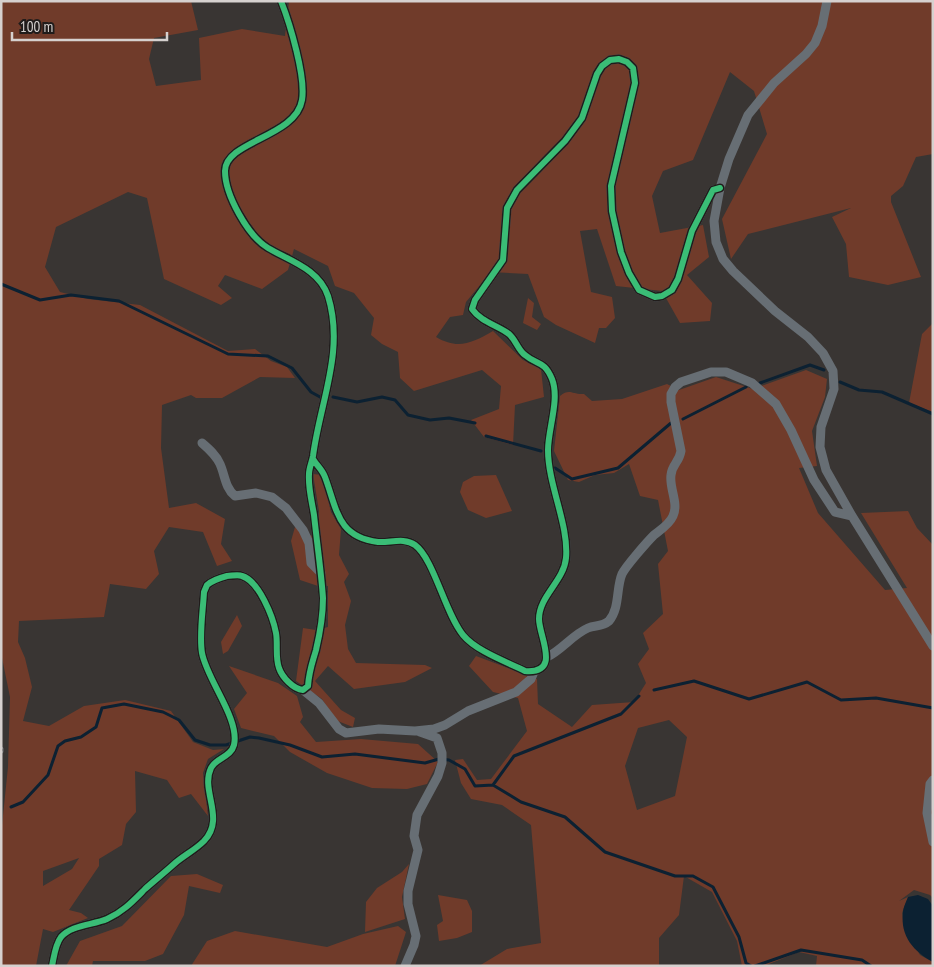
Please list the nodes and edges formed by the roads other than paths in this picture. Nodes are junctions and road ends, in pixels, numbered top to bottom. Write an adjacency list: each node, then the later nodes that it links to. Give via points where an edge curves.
1 (281, 1): 5 (street, via 299,63 302,101 297,114 285,126 237,152 228,161 225,175 235,206 253,235 317,277 327,294 334,346)
2 (826, 1): 3 (street, via 822,26 814,43 748,115)
3 (720, 188): 6 (street, via 714,221 716,242 723,259 775,311 808,336 823,353 833,372 834,389 821,427 820,447 826,470); 9 (street, via 714,190 692,231 672,290 655,297 639,290 621,252 612,211 611,186 636,83 633,68 627,62 610,60 597,74 582,118 565,141 517,190 508,208 503,260 474,300 472,309 477,316 510,335 524,355 546,366 553,381 548,451 566,541 566,559 562,573 540,609 538,620)
4 (202, 443): 7 (street, via 214,454 230,492 235,496 256,493 272,497 286,508 303,530 311,563)
5 (313, 459): 7 (street, via 309,477); 10 (street, via 322,469 338,516 351,534 368,541 385,543 400,540 415,545 426,558 454,624 465,637 525,671)
6 (852, 516): 8 (street); 9 (street, via 835,512 814,480 776,404 752,383 726,372 711,372 681,382 671,394 681,451 670,476 675,507 673,516 622,573 610,619 604,625 588,628 576,635)
7 (321, 574): 11 (street, via 323,617 308,686)
8 (933, 646)
9 (547, 657): 10 (street, via 545,664)
10 (534, 672): 12 (street, via 516,692 468,711 445,725)
11 (303, 690): 12 (street, via 320,703 339,729 346,733); 15 (street, via 286,680 279,668 274,625 252,581 237,575 206,585 202,652 232,722 235,737 233,749 211,767 212,828 204,840 118,914 62,936)
12 (415, 730): 16 (street, via 437,738 442,763 417,815 414,836 418,850 408,891 416,936)
13 (933, 780): 14 (street, via 926,813)
14 (933, 842)
15 (52, 966)
16 (404, 966)

